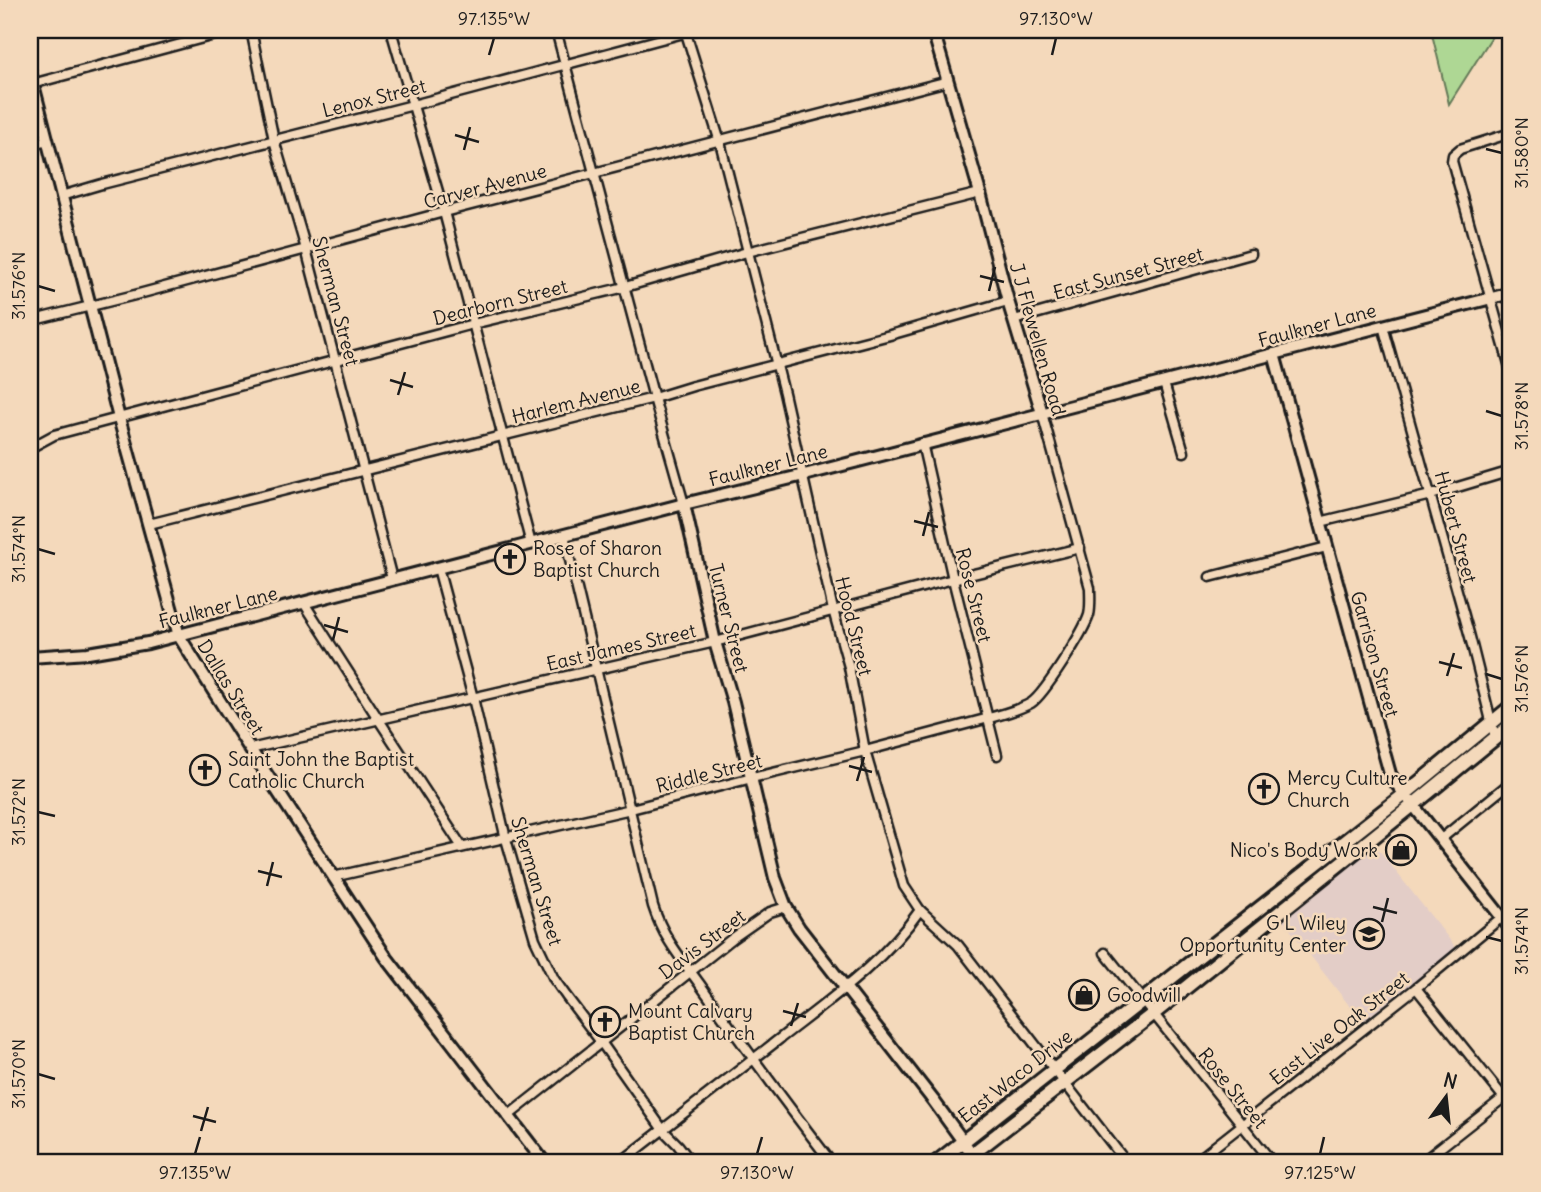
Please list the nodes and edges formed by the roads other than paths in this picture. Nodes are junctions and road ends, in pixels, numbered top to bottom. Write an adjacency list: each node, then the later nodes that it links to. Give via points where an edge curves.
1 (233, 30): 8 (street)
2 (251, 30): 13 (street, Sherman Street)
3 (391, 30): 10 (street)
4 (556, 30): 7 (street, Turner Street)
5 (933, 30): 9 (street, J J Flewellen Road)
6 (689, 31): 7 (street, Lenox Street); 14 (street, Hood Street)
7 (564, 64): 10 (street, Lenox Street); 16 (street, Turner Street)
8 (31, 78): 12 (street, Dallas Street)
9 (947, 81): 14 (street, Carver Avenue); 17 (street, J J Flewellen Road)
10 (412, 105): 13 (street, Lenox Street); 19 (street)
11 (1511, 133): 25 (street, via 1460,149 1452,161)
12 (47, 140): 15 (street); 18 (street, Dallas Street)
13 (274, 140): 18 (street, Lenox Street); 20 (street, Sherman Street)
14 (720, 142): 16 (street, Carver Avenue); 21 (street, Hood Street)
15 (30, 145)
16 (595, 173): 19 (street, Carver Avenue); 23 (street, Turner Street)
17 (980, 192): 21 (street, Dearborn Street); 26 (street, J J Flewellen Road)
18 (61, 196): 27 (street, Dallas Street)
19 (444, 212): 20 (street, Carver Avenue); 30 (street)
20 (306, 249): 27 (street, Carver Avenue); 33 (street, Sherman Street)
21 (747, 252): 23 (street, Dearborn Street); 34 (street, Hood Street)
22 (1251, 254): 28 (street, East Sunset Street)
23 (625, 287): 30 (street, Dearborn Street); 37 (street, Turner Street)
24 (1511, 293): 25 (street, Faulkner Lane)
25 (1491, 298): 31 (street, Faulkner Lane); 35 (street)
26 (1008, 301): 28 (street, J J Flewellen Road); 34 (street, Harlem Avenue)
27 (90, 306): 29 (street, Carver Avenue); 39 (street, Dallas Street)
28 (1014, 320): 38 (street, J J Flewellen Road)
29 (30, 321)
30 (473, 324): 33 (street, Dearborn Street); 40 (street)
31 (1383, 326): 32 (street, Faulkner Lane); 47 (street, Hubert Street)
32 (1274, 354): 36 (street, Faulkner Lane); 49 (street, Garrison Street)
33 (336, 360): 39 (street, Dearborn Street); 44 (street, Sherman Street)
34 (777, 364): 37 (street, Harlem Avenue); 46 (street, Hood Street)
35 (1511, 371)
36 (1164, 383): 38 (street, Faulkner Lane); 43 (street)
37 (654, 398): 40 (street, Harlem Avenue); 48 (street, Turner Street)
38 (1042, 413): 41 (street, Faulkner Lane); 54 (street, J J Flewellen Road)
39 (119, 418): 42 (street, Dearborn Street, via 54,435); 50 (street, Dallas Street)
40 (502, 435): 44 (street, Harlem Avenue); 52 (street)
41 (922, 443): 46 (street, Faulkner Lane); 58 (street, Rose Street)
42 (30, 447)
43 (1184, 452)
44 (365, 471): 50 (street, Harlem Avenue); 57 (street, Sherman Street)
45 (1511, 471): 47 (street)
46 (804, 475): 48 (street, Faulkner Lane); 60 (street, Hood Street)
47 (1431, 495): 49 (street); 70 (street, Hubert Street)
48 (684, 504): 51 (street, Faulkner Lane); 62 (street, Turner Street)
49 (1320, 522): 53 (street, Garrison Street)
50 (149, 524): 61 (street, Dallas Street)
51 (564, 535): 52 (street, Faulkner Lane); 65 (street)
52 (531, 544): 55 (street, Faulkner Lane)
53 (1328, 547): 56 (street); 78 (street, Garrison Street, via 1386,763)
54 (1080, 548): 58 (street, East James Street); 63 (street, J J Flewellen Road, via 1090,588 1090,613)
55 (438, 568): 57 (street, Faulkner Lane); 66 (street, Sherman Street)
56 (1210, 577)
57 (393, 579): 59 (street, Faulkner Lane)
58 (953, 579): 60 (street, East James Street); 68 (street, Rose Street)
59 (304, 603): 61 (street, Faulkner Lane); 69 (street)
60 (833, 610): 62 (street, East James Street); 74 (street, Hood Street)
61 (179, 636): 64 (street, Faulkner Lane, via 119,649); 73 (street, Dallas Street)
62 (715, 642): 65 (street, East James Street); 76 (street, Turner Street)
63 (1066, 655): 68 (street, Riddle Street, via 1033,702)
64 (30, 657)
65 (596, 668): 66 (street, East James Street); 80 (street)
66 (473, 698): 69 (street, East James Street); 81 (street, Sherman Street)
67 (1511, 707): 70 (main road, East Waco Drive)
68 (989, 718): 74 (street, Riddle Street); 75 (street, Rose Street)
69 (379, 720): 73 (street, East James Street); 83 (street)
70 (1492, 722): 72 (street, Hubert Street); 78 (main road, East Waco Drive)
71 (1511, 725): 72 (main road, East Waco Drive)
72 (1495, 737): 79 (main road, East Waco Drive)
73 (250, 749): 84 (street, Dallas Street)
74 (865, 751): 76 (street, Riddle Street); 86 (street, Hood Street, via 902,881)
75 (997, 755)
76 (752, 778): 80 (street, Riddle Street); 85 (street, Turner Street)
77 (1511, 782): 82 (street)
78 (1405, 794): 79 (street, Garrison Street); 93 (main road, East Waco Drive)
79 (1413, 806): 82 (street, Garrison Street); 94 (main road, East Waco Drive)
80 (631, 809): 81 (street, Riddle Street); 90 (street, via 657,919 667,941)
81 (506, 839): 83 (street, Riddle Street); 95 (street, Sherman Street, via 535,939 554,979)
82 (1441, 839): 87 (street, Garrison Street)
83 (463, 847): 84 (street, Riddle Street)
84 (333, 877): 100 (street, Dallas Street, via 407,985)
85 (786, 907): 90 (street, Davis Street, via 770,912); 91 (street, Turner Street)
86 (920, 910): 91 (street); 97 (street, Hood Street, via 958,945)
87 (1502, 917): 88 (street, Garrison Street); 92 (street, East Live Oak Street)
88 (1511, 929)
89 (1105, 953): 93 (street, Rose Street)
90 (691, 971): 95 (street, Davis Street); 96 (street)
91 (846, 987): 96 (street); 103 (street, Turner Street)
92 (1416, 988): 99 (street); 101 (street, East Live Oak Street)
93 (1143, 1000): 94 (street, Rose Street); 97 (main road, East Waco Drive)
94 (1153, 1014): 98 (main road, East Waco Drive); 101 (street, Rose Street)
95 (601, 1042): 100 (street, Davis Street); 102 (street, Sherman Street)
96 (753, 1059): 102 (street); 110 (street)
97 (1055, 1069): 98 (street, Hood Street); 103 (main road, East Waco Drive)
98 (1064, 1082): 105 (main road, East Waco Drive); 112 (street, Hood Street)
99 (1508, 1095): 115 (street)
100 (508, 1116): 107 (street, Dallas Street)
101 (1242, 1125): 113 (street, East Live Oak Street); 114 (street, Rose Street)
102 (663, 1130): 108 (street); 109 (street, Sherman Street)
103 (963, 1142): 105 (street, Turner Street); 111 (main road, East Waco Drive)
104 (30, 1149): 106 (street)
105 (971, 1160)
106 (35, 1162)
107 (544, 1162)
108 (621, 1162)
109 (691, 1162)
110 (831, 1162)
111 (937, 1162)
112 (1126, 1162)
113 (1195, 1162)
114 (1272, 1162)
115 (1422, 1162)

